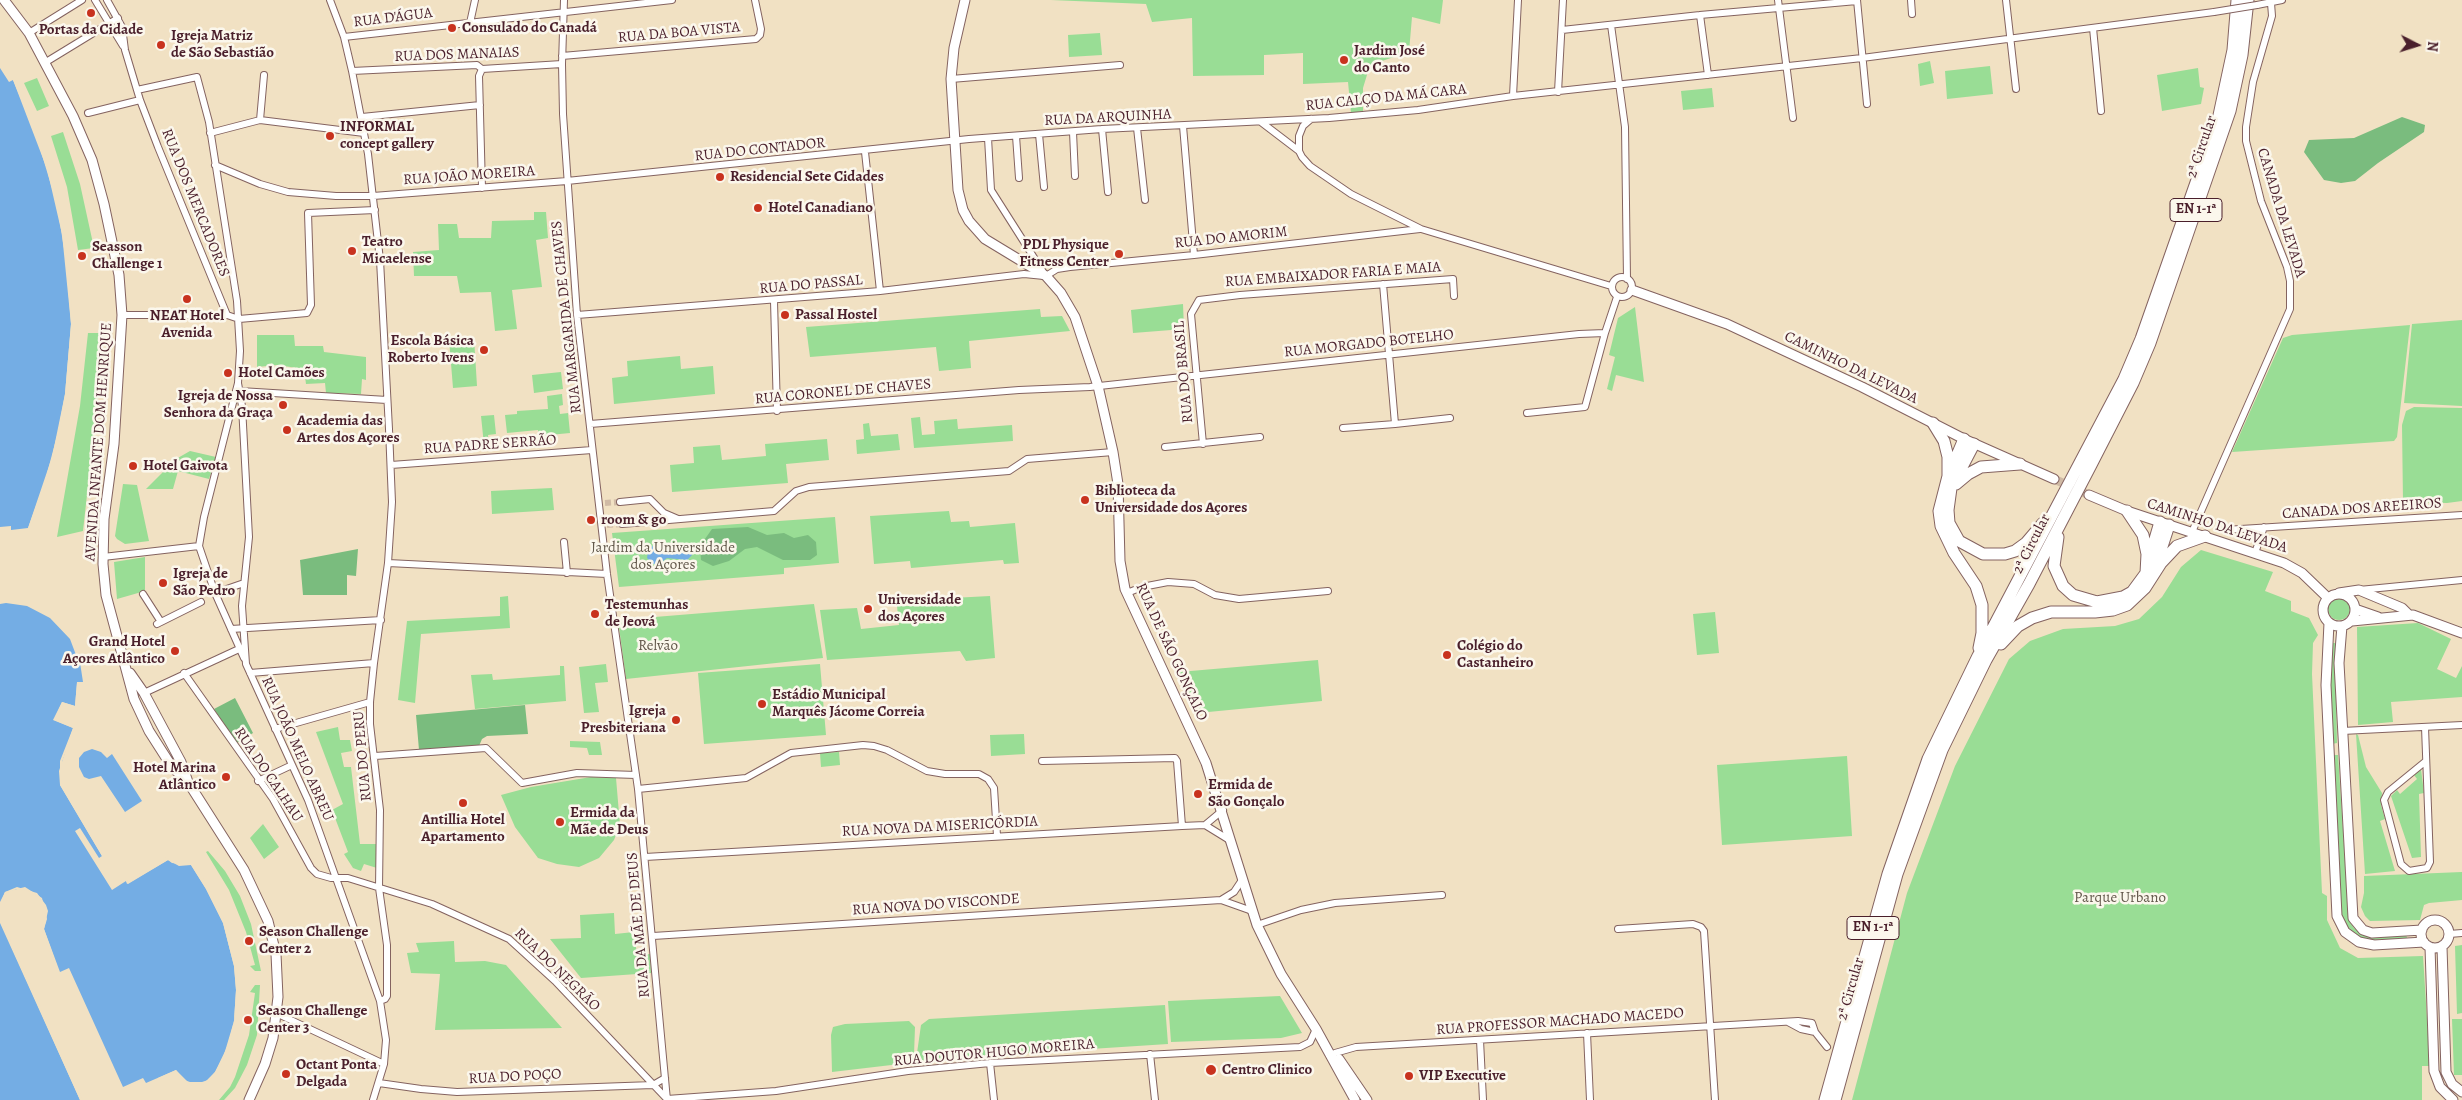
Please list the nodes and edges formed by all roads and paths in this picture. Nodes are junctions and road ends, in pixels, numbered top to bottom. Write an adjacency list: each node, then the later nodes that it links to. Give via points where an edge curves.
1 (4, 0): 32 (main road, AVENIDA INFANTE DOM HENRIQUE)
2 (82, 0): 32 (street)
3 (95, 0): 27 (street)
4 (107, 0): 26 (street)
5 (330, 0): 33 (street, RUA DO PERU)
6 (476, 0): 28 (street)
7 (564, 0): 23 (street, RUA MARGARIDA DE CHAVES)
8 (672, 0): 23 (street, RUA D'ÁGUA)
9 (755, 0): 36 (street, RUA DA BOA VISTA, via 761,28 756,39)
10 (965, 0): 46 (main road, RUA DE SÃO GONÇALO)
11 (1518, 0): 51 (street)
12 (1563, 0): 31 (street)
13 (1778, 0): 22 (street)
14 (1857, 0): 19 (street); 37 (street)
15 (1911, 0): 24 (street)
16 (2006, 0): 34 (street)
17 (2237, 0): 130 (highway, 2ª Circular / EN 1-1ª, via 2234,50 2227,82 2218,120 2187,212 2131,363)
18 (2282, 0): 21 (street, RUA CALÇO DA MÁ CARA)
19 (1817, 2): 22 (street)
20 (2252, 3): 21 (street, RUA CALÇO DA MÁ CARA); 30 (street, RUA CALÇO DA MÁ CARA, bridge, via 2214,12); 130 (highway, 2ª Circular / EN 1-1ª, via 2230,111 2163,307 2133,383)
21 (2271, 4): 138 (street, CANADA DA LEVADA, via 2272,16 2254,82 2246,141 2261,200 2287,267 2290,309)
22 (1779, 8): 25 (street); 41 (street)
23 (564, 11): 28 (street, RUA D'ÁGUA); 36 (street, RUA MARGARIDA DE CHAVES)
24 (1912, 14)
25 (1700, 15): 29 (street); 45 (street)
26 (118, 18): 27 (street); 35 (street)
27 (110, 23): 35 (street); 38 (street)
28 (470, 23): 33 (street, RUA D'ÁGUA)
29 (1611, 25): 31 (street); 47 (street)
30 (2093, 28): 34 (street, RUA CALÇO DA MÁ CARA); 55 (street)
31 (1562, 30): 50 (street)
32 (29, 33): 38 (main road, AVENIDA INFANTE DOM HENRIQUE)
33 (344, 37): 43 (street, RUA DO PERU)
34 (2010, 39): 37 (street, RUA CALÇO DA MÁ CARA); 48 (street)
35 (125, 50): 49 (street, RUA DOS MERCADORES)
36 (562, 56): 39 (street, RUA MARGARIDA DE CHAVES)
37 (1862, 58): 41 (street, RUA CALÇO DA MÁ CARA); 53 (street)
38 (46, 62): 98 (main road, AVENIDA INFANTE DOM HENRIQUE, via 92,160 119,275)
39 (562, 64): 42 (street, RUA DOS MANAIAS); 77 (street, RUA MARGARIDA DE CHAVES)
40 (1120, 64): 46 (street)
41 (1786, 66): 45 (street, RUA CALÇO DA MÁ CARA); 58 (street)
42 (482, 69): 43 (street, RUA DOS MANAIAS, via 477,65); 54 (street, via 479,76)
43 (352, 71): 57 (street, RUA DO PERU)
44 (264, 75): 60 (street)
45 (1708, 75): 47 (street, RUA CALÇO DA MÁ CARA)
46 (951, 79): 71 (main road, RUA DE SÃO GONÇALO)
47 (1619, 86): 50 (street, RUA CALÇO DA MÁ CARA); 89 (street, via 1624,127)
48 (2016, 89)
49 (137, 90): 52 (street, RUA DOS MERCADORES); 67 (street, via 196,77)
50 (1558, 92): 51 (street, RUA CALÇO DA MÁ CARA)
51 (1513, 96): 59 (street, RUA CALÇO DA MÁ CARA, via 1418,110)
52 (140, 100): 56 (street); 99 (street, RUA DOS MERCADORES)
53 (1867, 104)
54 (480, 105): 57 (street); 79 (street)
55 (2101, 111)
56 (88, 113)
57 (362, 118): 65 (street, RUA DO PERU)
58 (1792, 118)
59 (1311, 119): 61 (street, RUA CALÇO DA MÁ CARA); 72 (street, via 1299,136)
60 (260, 120): 65 (street); 67 (street)
61 (1261, 122): 62 (street, RUA DA ARQUINHA); 72 (street)
62 (1183, 126): 63 (street, RUA DA ARQUINHA); 86 (street)
63 (1137, 128): 64 (street, RUA DA ARQUINHA); 82 (street)
64 (1102, 129): 66 (street, RUA DA ARQUINHA); 80 (street)
65 (364, 132): 81 (street, RUA DO PERU)
66 (1073, 132): 68 (street, RUA DA ARQUINHA); 75 (street)
67 (210, 133): 74 (street)
68 (1039, 134): 69 (street, RUA DA ARQUINHA); 78 (street)
69 (1016, 136): 70 (street, RUA DA ARQUINHA); 76 (street)
70 (988, 138): 71 (street, RUA DA ARQUINHA); 85 (street, RUA DE SÃO GONÇALO, via 991,190)
71 (956, 141): 73 (street, RUA DO CONTADOR); 87 (main road, RUA DE SÃO GONÇALO, via 958,190 963,210 985,239)
72 (1299, 150): 84 (street, via 1310,166 1332,182)
73 (865, 152): 77 (street, RUA DO CONTADOR); 93 (street)
74 (214, 162): 81 (street, RUA JOÃO MOREIRA, via 260,184 288,192); 101 (street)
75 (1076, 176)
76 (1019, 178)
77 (567, 182): 79 (street, RUA JOÃO MOREIRA); 100 (street, RUA MARGARIDA DE CHAVES)
78 (1044, 187)
79 (482, 188): 81 (street, RUA JOÃO MOREIRA)
80 (1108, 192)
81 (373, 196): 83 (street, RUA DO PERU)
82 (1144, 200)
83 (375, 210): 101 (street, via 308,213 311,305 307,313); 107 (street, RUA DO PERU)
84 (1421, 228): 86 (street, RUA DO AMORIM); 91 (street)
85 (1028, 250): 87 (street); 88 (street, RUA DE SÃO GONÇALO)
86 (1194, 255): 88 (street, RUA DO AMORIM, via 1070,266)
87 (1020, 260): 88 (main road, RUA DE SÃO GONÇALO)
88 (1046, 276): 93 (street, RUA DO PASSAL, via 1024,274); 105 (main road, RUA DE SÃO GONÇALO, via 1075,317)
89 (1627, 278): 91 (street, via 1618,278); 92 (street)
90 (1383, 284): 94 (street, RUA EMBAIXADOR FARIA E MAIA, via 1453,279); 96 (street, RUA EMBAIXADOR FARIA E MAIA); 103 (street)
91 (1611, 286): 95 (street)
92 (1632, 290): 95 (street, via 1626,297); 115 (main road, CAMINHO DA LEVADA, via 1727,324)
93 (880, 291): 97 (street, RUA DO PASSAL)
94 (1454, 296)
95 (1617, 297): 102 (street)
96 (1199, 300): 104 (street, RUA DO BRASIL, via 1191,314)
97 (774, 301): 100 (street, RUA DO PASSAL); 110 (street)
98 (122, 315): 99 (street); 143 (main road, AVENIDA INFANTE DOM HENRIQUE, via 118,398 104,519)
99 (227, 315): 101 (street)
100 (577, 315): 113 (street, RUA MARGARIDA DE CHAVES)
101 (239, 319): 106 (street)
102 (1605, 333): 103 (street, RUA MORGADO BOTELHO); 111 (street, via 1585,407)
103 (1389, 354): 104 (street, RUA MORGADO BOTELHO); 114 (street)
104 (1198, 375): 105 (street, RUA MORGADO BOTELHO); 119 (street, RUA DO BRASIL)
105 (1098, 386): 110 (street, RUA CORONEL DE CHAVES); 122 (main road, RUA DE SÃO GONÇALO)
106 (239, 387): 107 (street); 108 (street); 109 (street, RUA JOÃO MELO ABREU)
107 (387, 400): 124 (street, RUA DO PERU)
108 (232, 406): 109 (street, via 238,403); 141 (street, via 204,516)
109 (242, 406): 149 (street, RUA JOÃO MELO ABREU, via 249,537)
110 (778, 411): 113 (street, RUA CORONEL DE CHAVES)
111 (1527, 413)
112 (1450, 418): 114 (street)
113 (590, 424): 121 (street, RUA MARGARIDA DE CHAVES)
114 (1395, 424): 116 (street)
115 (1933, 424): 118 (main road, CAMINHO DA LEVADA); 125 (highway, via 1947,448)
116 (1343, 428)
117 (1260, 437): 119 (street, RUA DO BRASIL)
118 (1969, 441): 123 (main road, CAMINHO DA LEVADA); 125 (highway); 127 (highway)
119 (1203, 444): 120 (street, RUA DO BRASIL)
120 (1165, 447)
121 (592, 450): 124 (street, RUA PADRE SERRÃO); 146 (street, RUA DA MÃE DE DEUS, via 602,504)
122 (1113, 452): 133 (street, via 1027,459 1010,470 809,487 796,491 774,511); 153 (main road, RUA DE SÃO GONÇALO, via 1118,484 1120,561)
123 (2020, 464): 126 (main road, CAMINHO DA LEVADA); 127 (highway, via 1981,467)
124 (391, 465): 144 (street, RUA DO PERU)
125 (1948, 476): 170 (highway, via 1939,511 1941,526 1976,586 1982,605)
126 (2054, 479)
127 (1951, 488): 130 (highway, via 1948,510 1953,532 1966,547 1983,554 2015,551)
128 (2089, 494): 131 (main road, CAMINHO DA LEVADA)
129 (620, 502): 133 (street, via 650,499 668,516)
130 (2063, 506): 147 (highway, via 2054,566 2064,586 2073,595 2097,602 2110,601 2132,592); 170 (highway, 2ª Circular / EN 1-1ª, via 2029,584)
131 (2128, 511): 134 (main road, CAMINHO DA LEVADA); 147 (highway, via 2147,545)
132 (2462, 515): 136 (street, CANADA DOS AREEIROS)
133 (682, 520): 135 (street)
134 (2164, 523): 138 (main road, CAMINHO DA LEVADA); 147 (highway)
135 (622, 524)
136 (2264, 527): 137 (street, CANADA DOS AREEIROS); 142 (street, CANADA DOS AREEIROS)
137 (2224, 530)
138 (2192, 532): 139 (main road, CAMINHO DA LEVADA)
139 (2205, 536): 142 (main road, CAMINHO DA LEVADA); 147 (highway, via 2177,546)
140 (564, 542): 145 (street)
141 (200, 546): 143 (street); 152 (street)
142 (2255, 553): 156 (main road, CAMINHO DA LEVADA, via 2296,569)
143 (103, 557): 173 (main road, AVENIDA INFANTE DOM HENRIQUE, via 110,618)
144 (388, 562): 145 (street); 162 (street, RUA DO PERU)
145 (567, 572): 146 (street)
146 (607, 574): 186 (street, RUA DA MÃE DE DEUS)
147 (2149, 574): 170 (highway, via 2137,598 2113,610 2051,612 2032,618)
148 (2462, 580): 151 (street)
149 (244, 583): 152 (street); 166 (street, RUA JOÃO MELO ABREU)
150 (1328, 590): 153 (street, via 1239,599 1215,595 1194,584 1168,582)
151 (2359, 590): 155 (main road); 157 (main road); 160 (main road, via 2402,608)
152 (214, 593): 167 (street)
153 (1127, 593): 190 (main road, RUA DE SÃO GONÇALO, via 1194,733)
154 (143, 594): 158 (street, via 159,623)
155 (2337, 594): 156 (main road); 157 (main road)
156 (2328, 598): 164 (main road, via 2323,611)
157 (2352, 599): 159 (main road)
158 (201, 602)
159 (2355, 609): 161 (main road); 163 (main road)
160 (2409, 615): 161 (main road); 168 (main road)
161 (2383, 618): 163 (main road)
162 (381, 620): 166 (street); 171 (street, RUA DO PERU)
163 (2352, 620): 165 (main road)
164 (2328, 623): 165 (main road); 208 (main road, via 2326,685 2337,916 2352,938 2366,944)
165 (2342, 626): 181 (main road, via 2339,662)
166 (243, 628): 167 (street); 172 (street, RUA JOÃO MELO ABREU)
167 (231, 629): 169 (street)
168 (2462, 633)
169 (239, 649): 172 (street); 174 (street)
170 (1982, 658): 237 (highway, 2ª Circular / EN 1-1ª, via 1928,758 1911,804 1888,874); 238 (highway, 2ª Circular / EN 1-1ª, via 1919,808 1897,874)
171 (374, 663): 175 (street); 177 (street, RUA DO PERU)
172 (246, 664): 175 (street, RUA JOÃO MELO ABREU)
173 (127, 669): 176 (main road, AVENIDA INFANTE DOM HENRIQUE); 188 (main road, AVENIDA INFANTE DOM HENRIQUE, via 134,699 149,731 172,767)
174 (184, 673): 176 (street); 187 (street, RUA DO CALHAU)
175 (250, 673): 180 (street, RUA JOÃO MELO ABREU)
176 (144, 693): 188 (main road, AVENIDA INFANTE DOM HENRIQUE, via 181,762)
177 (370, 702): 180 (street); 182 (street, RUA DO PERU)
178 (2462, 725): 179 (street)
179 (2425, 727): 181 (street); 184 (street)
180 (275, 729): 185 (street, RUA JOÃO MELO ABREU)
181 (2342, 731): 204 (main road, via 2353,918 2363,930 2372,933)
182 (374, 756): 186 (street, via 486,748 522,783 577,773); 198 (street, RUA DO PERU, via 380,810)
183 (1042, 761): 192 (street, via 1175,758)
184 (2426, 761): 184 (street, via 2430,856 2427,868 2409,871 2404,868 2384,800 2388,792)
185 (292, 764): 187 (street); 196 (street, RUA JOÃO MELO ABREU)
186 (636, 775): 189 (street, RUA DA MÃE DE DEUS)
187 (258, 781): 196 (street, RUA DO CALHAU, via 273,799 311,868 317,874)
188 (188, 782): 211 (main road, via 244,870 268,922 276,954)
189 (638, 788): 193 (street, via 746,778 791,753 874,746 927,771 979,774 988,779 994,788); 195 (street, RUA DA MÃE DE DEUS)
190 (1222, 810): 191 (street); 194 (main road, RUA DE SÃO GONÇALO)
191 (1205, 825): 192 (street, RUA NOVA DA MISERICÓRDIA); 194 (street)
192 (1182, 826): 193 (street, RUA NOVA DA MISERICÓRDIA)
193 (997, 836): 195 (street, RUA NOVA DA MISERICÓRDIA)
194 (1231, 841): 197 (main road, RUA DE SÃO GONÇALO)
195 (645, 858): 207 (street, RUA DA MÃE DE DEUS)
196 (337, 878): 198 (street, RUA DO NEGRÃO, via 348,878); 210 (street, RUA JOÃO MELO ABREU)
197 (1242, 880): 200 (street, via 1234,892); 201 (main road, RUA DE SÃO GONÇALO)
198 (379, 888): 210 (street, RUA DO PERU, via 387,945 386,996); 225 (street, RUA DO NEGRÃO, via 432,904 515,943)
199 (1442, 895): 202 (street, via 1335,903)
200 (1221, 900): 201 (street, RUA NOVA DO VISCONDE); 207 (street, RUA NOVA DO VISCONDE)
201 (1252, 911): 202 (main road, RUA DE SÃO GONÇALO)
202 (1257, 925): 214 (main road, RUA DE SÃO GONÇALO, via 1281,974)
203 (1618, 929): 213 (street, via 1693,924 1704,931)
204 (2422, 930): 206 (main road, via 2435,920 2443,923); 208 (main road)
205 (2462, 933): 206 (street)
206 (2449, 934): 209 (main road, via 2447,943)
207 (652, 936): 223 (street, RUA DA MÃE DE DEUS)
208 (2427, 945): 209 (main road); 239 (main road, via 2434,1071 2440,1087)
209 (2442, 947): 226 (main road, via 2446,1072 2452,1084)
210 (380, 1001): 222 (street, via 386,1040)
211 (276, 1013): 222 (street); 227 (main road, via 272,1043)
212 (1788, 1022): 213 (street, RUA PROFESSOR MACHADO MACEDO); 215 (street, RUA PROFESSOR MACHADO MACEDO); 215 (street, RUA PROFESSOR MACHADO MACEDO, via 1809,1021)
213 (1711, 1025): 216 (street, RUA PROFESSOR MACHADO MACEDO); 236 (street)
214 (1316, 1030): 219 (main road, RUA DE SÃO GONÇALO); 220 (street, RUA DOUTOR HUGO MOREIRA, via 1310,1042 1300,1047); 232 (main road, RUA DE SÃO GONÇALO)
215 (1815, 1032): 218 (street, RUA PROFESSOR MACHADO MACEDO)
216 (1588, 1033): 217 (street, RUA PROFESSOR MACHADO MACEDO); 235 (street)
217 (1480, 1040): 219 (street, RUA PROFESSOR MACHADO MACEDO, via 1356,1047); 234 (street)
218 (1827, 1047)
219 (1335, 1053): 233 (main road, RUA DE SÃO GONÇALO)
220 (1150, 1054): 221 (street, RUA DOUTOR HUGO MOREIRA); 231 (street)
221 (990, 1063): 229 (street, RUA DOUTOR HUGO MOREIRA, via 908,1071 776,1091); 230 (street)
222 (384, 1064): 224 (street)
223 (665, 1078): 225 (street); 229 (street, RUA DA MÃE DE DEUS)
224 (379, 1083): 225 (street, RUA DO POÇO, via 457,1092); 228 (street)
225 (652, 1085): 229 (street, RUA DO NEGRÃO)
226 (2462, 1092)
227 (249, 1100)
228 (373, 1100)
229 (667, 1100)
230 (994, 1100)
231 (1155, 1100)
232 (1355, 1100)
233 (1367, 1100)
234 (1484, 1100)
235 (1590, 1100)
236 (1715, 1100)
237 (1825, 1100)
238 (1835, 1100)
239 (2453, 1100)

